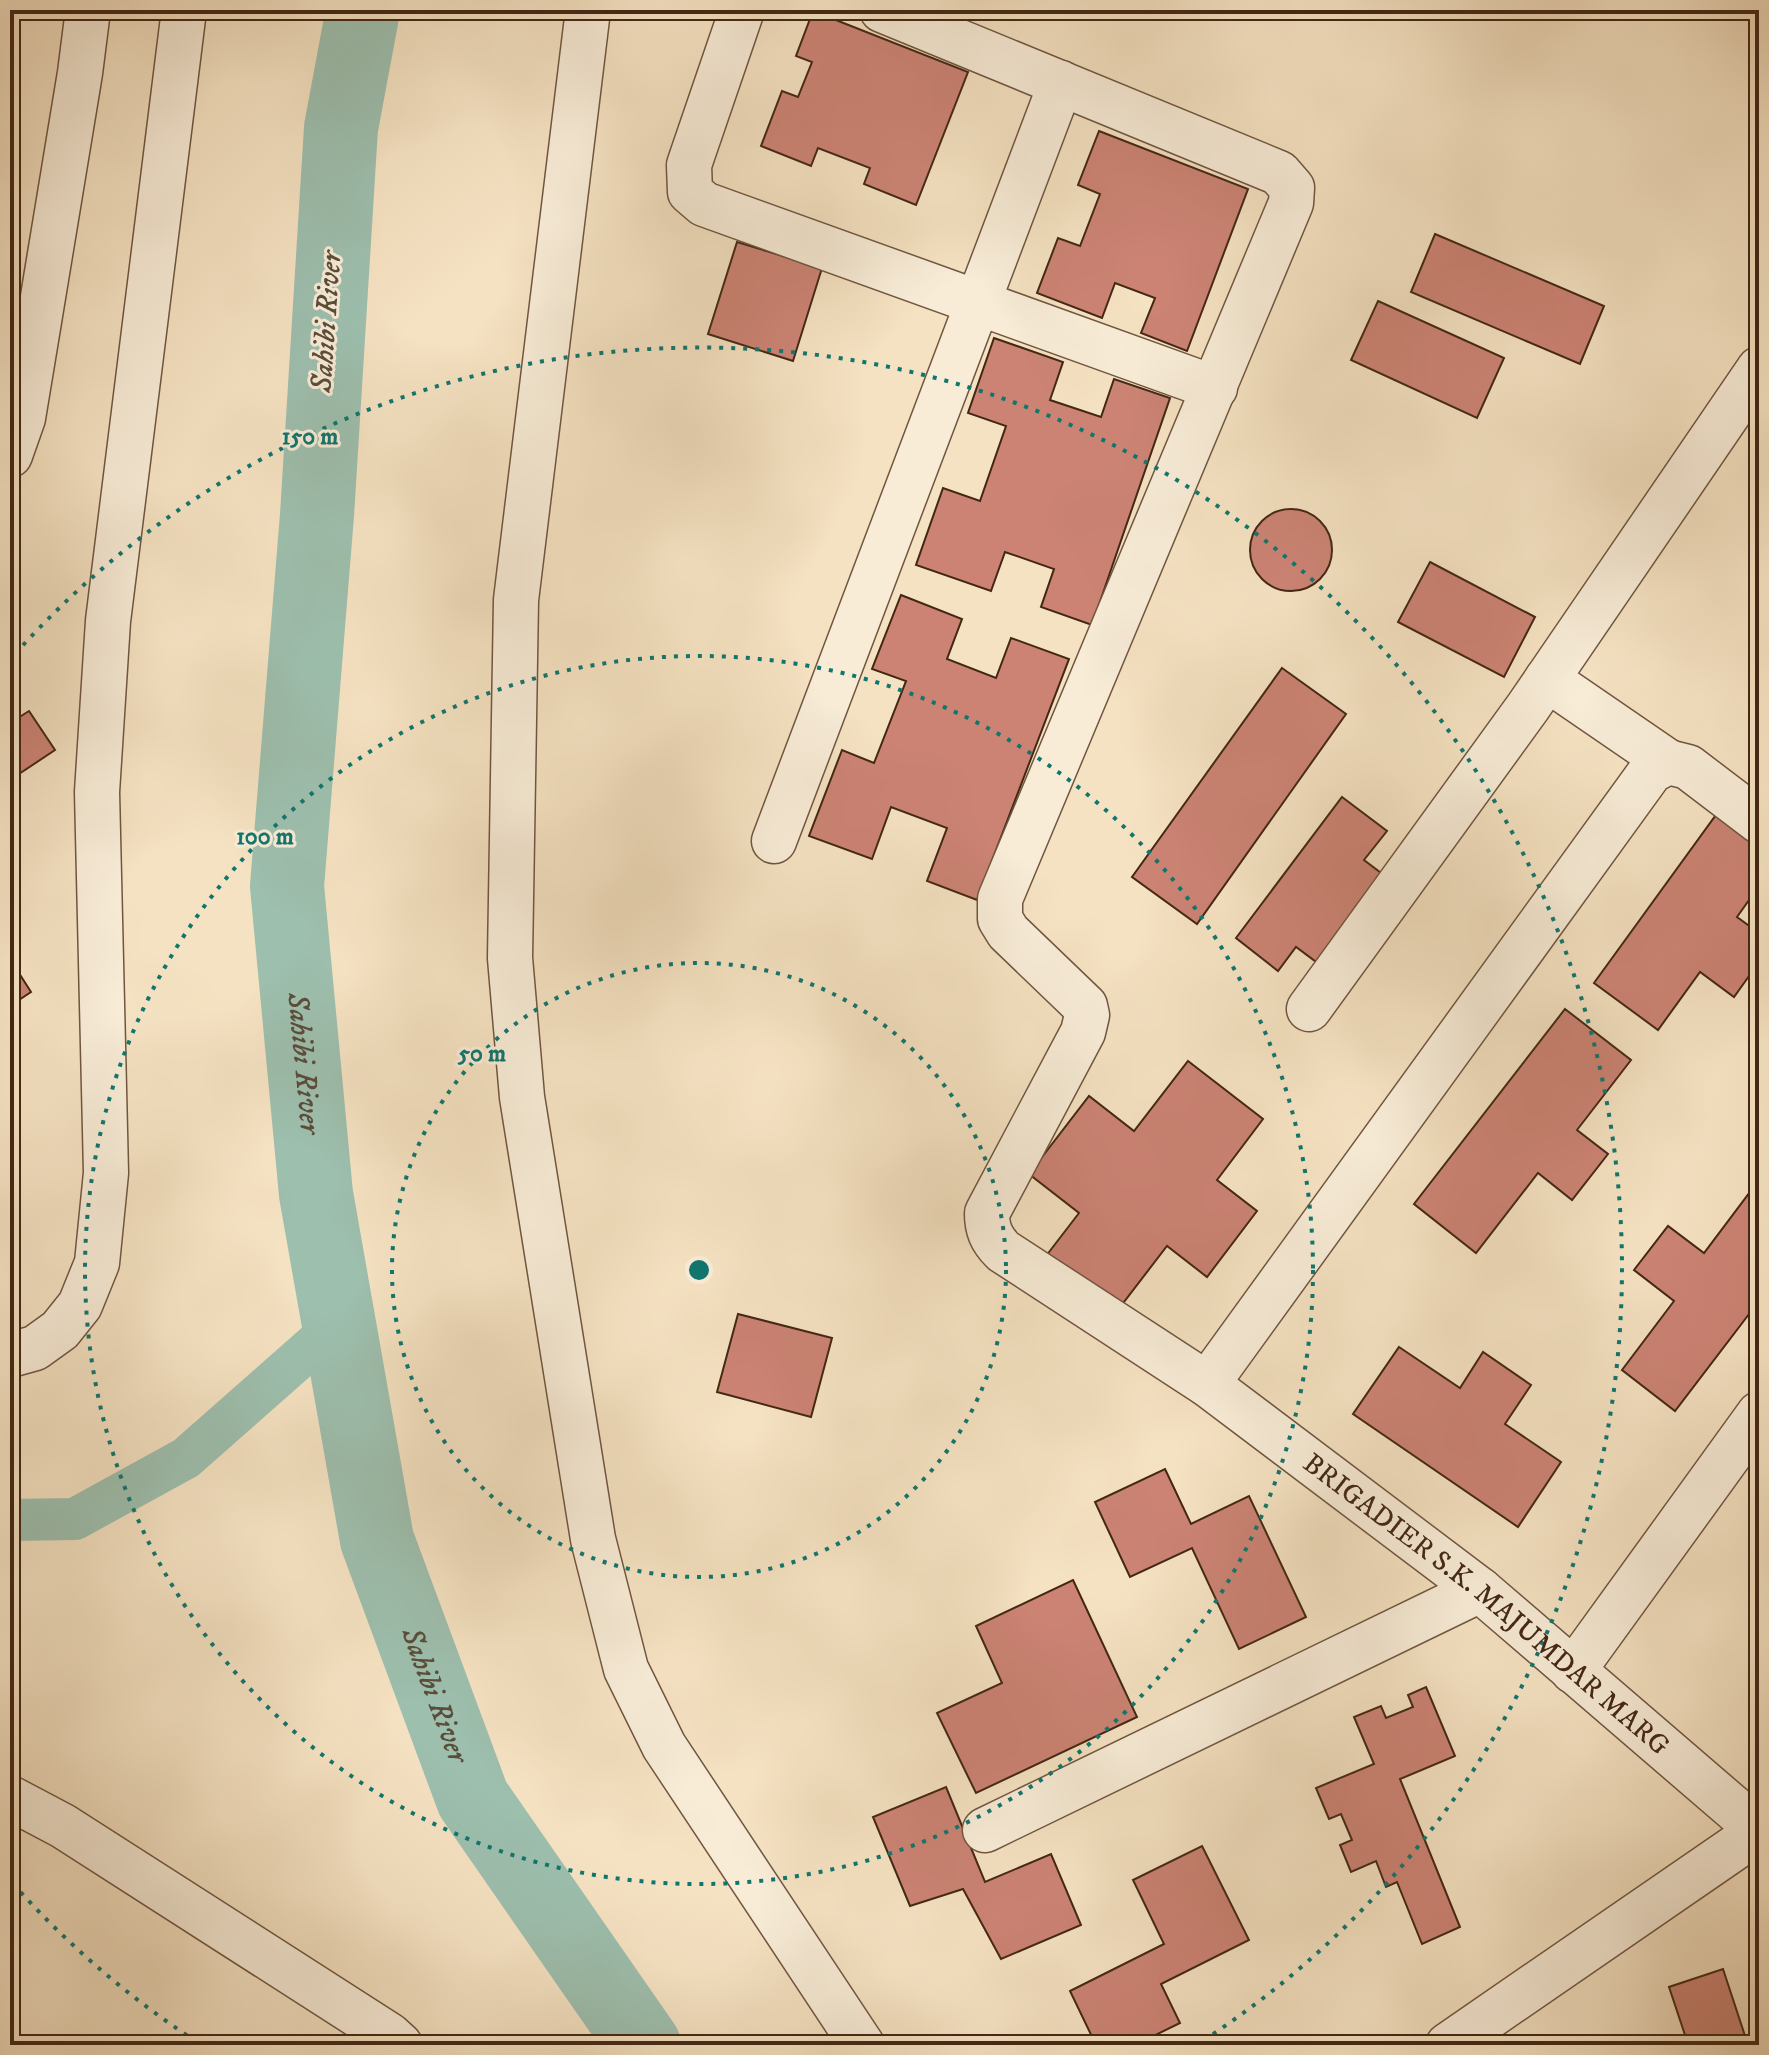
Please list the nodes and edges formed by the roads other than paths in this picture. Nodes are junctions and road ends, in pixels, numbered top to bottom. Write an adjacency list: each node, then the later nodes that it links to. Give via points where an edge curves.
1 (88, 10): 10 (street, via 23,418)
2 (184, 10): 16 (street, via 106,652 97,792 106,1173 97,1263 80,1305 60,1330 35,1348)
3 (588, 10): 25 (street, via 516,600 510,958 522,1097 593,1539 626,1669 664,1746)
4 (742, 10): 7 (street, via 689,165 690,192 704,204)
5 (882, 10): 6 (street)
6 (1061, 83): 7 (street); 9 (street, via 1279,173 1292,188 1291,203)
7 (976, 304): 9 (street); 14 (street)
8 (1759, 369): 11 (street)
9 (1215, 388): 17 (street, BRIGADIER S.K. MAJUMDAR MARG, via 1000,899 1000,919 1008,932 1085,1006 1087,1015 1083,1032 987,1213 987,1228 1003,1251)
10 (10, 455)
11 (1547, 679): 12 (street); 15 (street)
12 (1668, 762): 13 (street, via 1688,767); 17 (street, via 1651,771)
13 (1759, 821)
14 (774, 841)
15 (1309, 1009)
16 (10, 1355)
17 (1207, 1384): 19 (street, BRIGADIER S.K. MAJUMDAR MARG)
18 (1759, 1414): 20 (street)
19 (1480, 1590): 20 (street, BRIGADIER S.K. MAJUMDAR MARG); 22 (street)
20 (1573, 1671): 23 (street, BRIGADIER S.K. MAJUMDAR MARG)
21 (10, 1798): 24 (street, via 63,1826)
22 (985, 1830)
23 (1759, 1831): 26 (street)
24 (400, 2045)
25 (862, 2045)
26 (1448, 2045)

